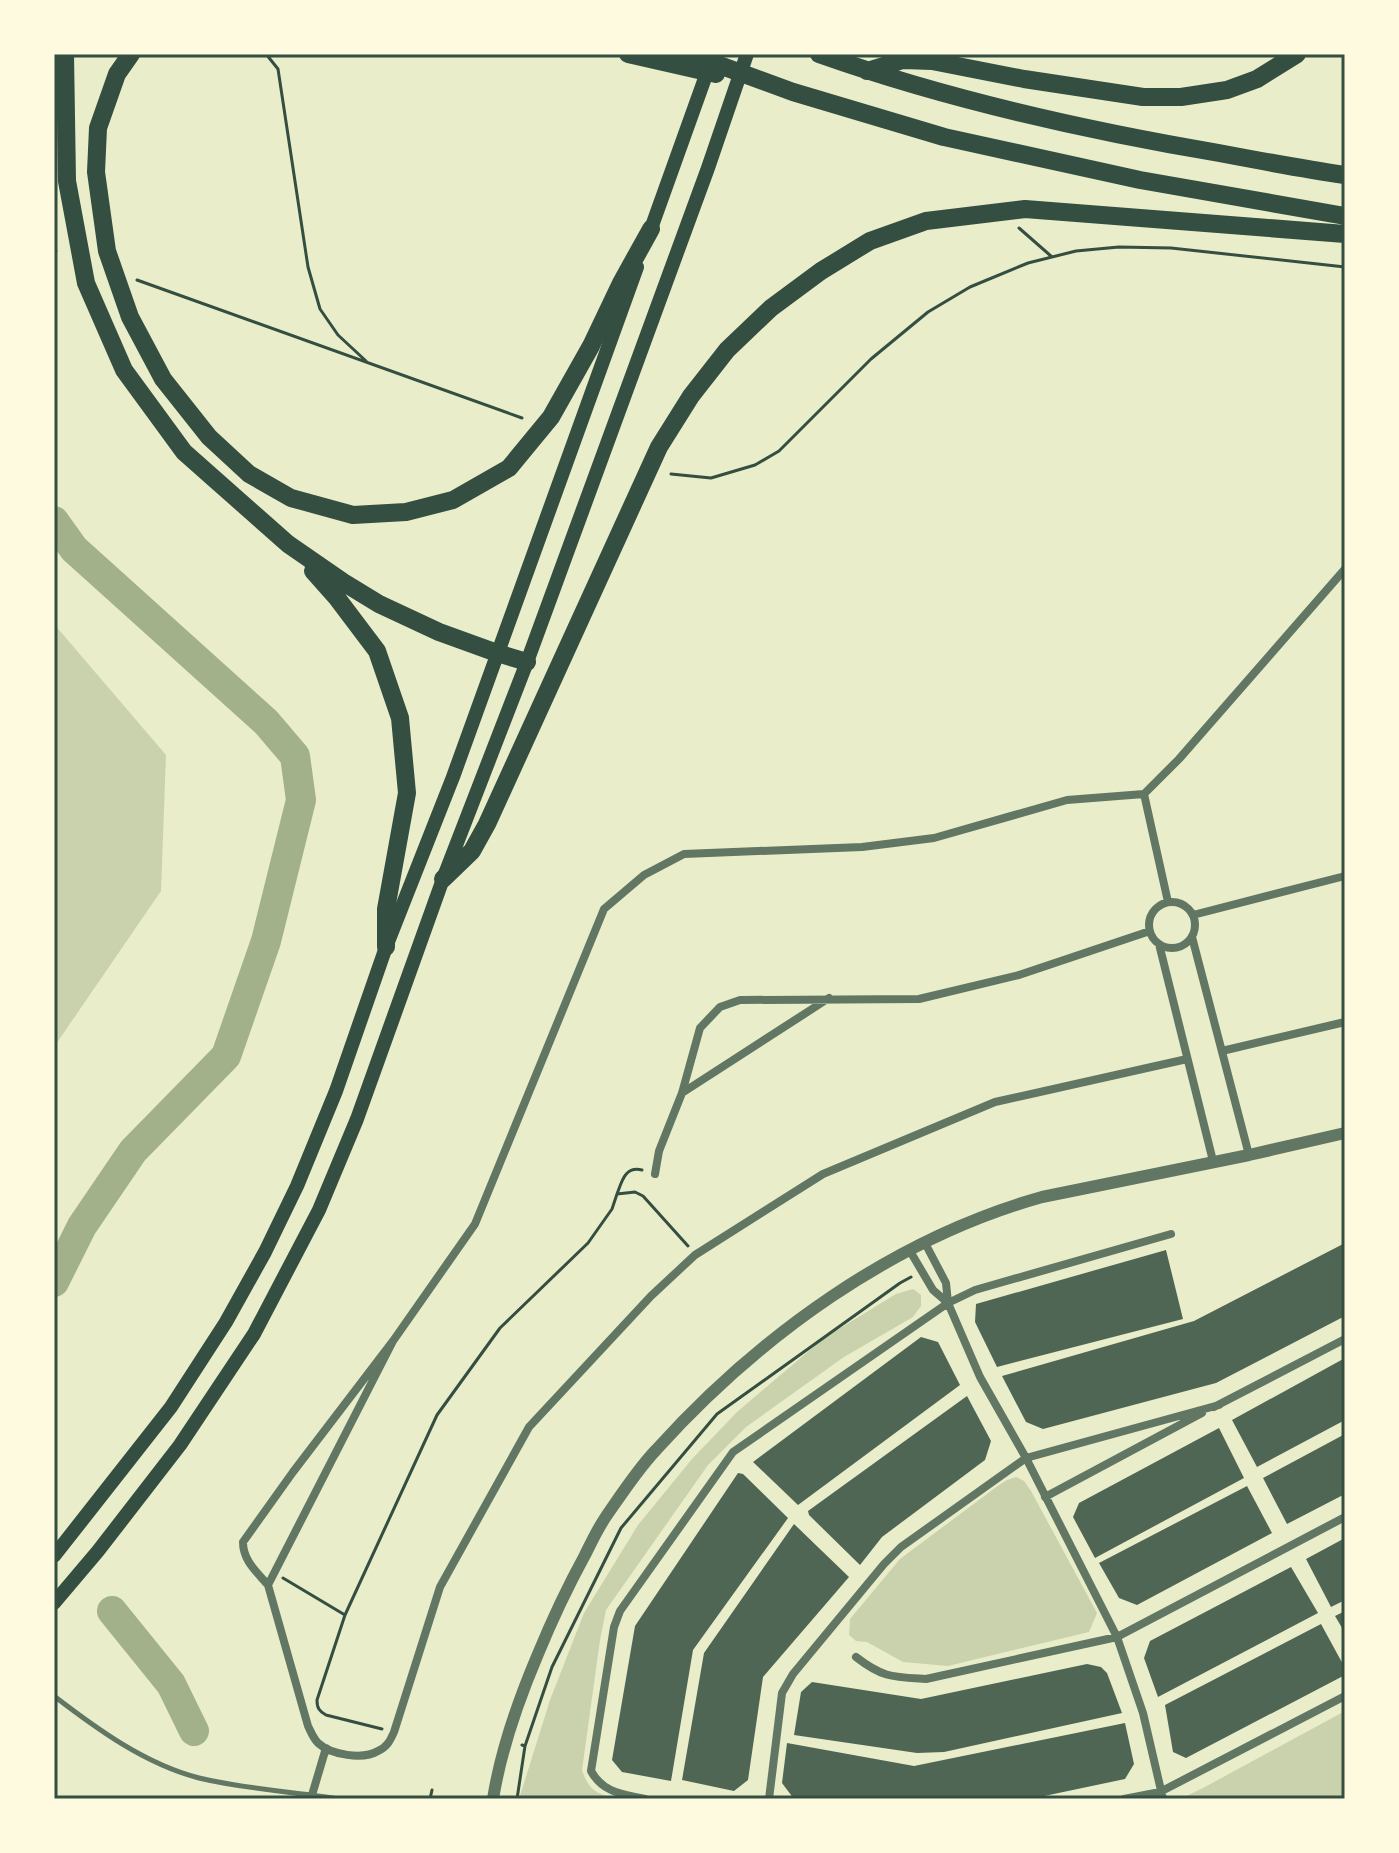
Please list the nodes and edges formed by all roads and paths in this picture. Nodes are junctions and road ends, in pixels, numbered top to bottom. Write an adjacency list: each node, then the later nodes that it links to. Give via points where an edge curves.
1 (65, 54): 23 (highway, via 67,181 86,283 124,370 184,452)
2 (131, 54): 15 (highway, via 117,74 98,128 96,172 107,251 130,317 163,379 209,437 249,474 291,498 353,515 406,512 453,500 509,468 551,417)
3 (266, 54): 20 (path, via 278,69 308,267 320,309)
4 (628, 54): 11 (highway)
5 (689, 54): 11 (highway)
6 (714, 54): 15 (main road)
7 (747, 54): 26 (main road)
8 (819, 54): 10 (highway)
9 (1297, 54): 10 (highway, via 1237,87 1181,97 1143,97 932,61 903,60)
10 (867, 71): 12 (highway, via 981,104 1151,142)
11 (793, 92): 14 (highway, via 944,137 1140,180)
12 (1345, 175)
13 (1000, 212): 16 (highway, via 1025,209); 17 (path); 29 (highway, via 926,221 870,241 771,308 727,350 659,447 487,824 472,851)
14 (1345, 216)
15 (651, 229): 25 (main road)
16 (1345, 234)
17 (1052, 257): 18 (path, via 1119,247 1171,248); 22 (path, via 970,287 928,312 871,359 779,451 755,465 711,478)
18 (1345, 267)
19 (135, 280): 20 (path)
20 (368, 364): 21 (path)
21 (522, 418)
22 (671, 474)
23 (288, 544): 25 (highway, via 379,604); 35 (highway, via 377,651 400,718 407,793 386,909)
24 (1345, 569): 27 (street)
25 (497, 653): 26 (highway); 35 (main road)
26 (527, 662): 29 (main road)
27 (1144, 794): 30 (street); 53 (street, via 1067,800 934,838 862,847 684,854 644,875 604,909 475,1224)
28 (1345, 876): 31 (street)
29 (443, 879): 61 (main road, via 357,1119 319,1210 254,1334 180,1445)
30 (1168, 902): 31 (street, via 1183,904); 32 (street, via 1151,916)
31 (1193, 915): 33 (street)
32 (1150, 931): 34 (street); 36 (street, via 1019,975 919,999)
33 (1192, 937): 34 (street, via 1181,947); 38 (street)
34 (1159, 944): 39 (street)
35 (386, 947): 58 (main road, via 336,1091 257,1266 171,1407)
36 (830, 998): 40 (street); 40 (street, via 740,1000 720,1007 700,1028)
37 (1345, 1022): 38 (street)
38 (1222, 1051): 42 (street)
39 (1187, 1059): 43 (street); 49 (street, via 995,1102 823,1174)
40 (682, 1093): 44 (street)
41 (1345, 1133): 42 (street)
42 (1249, 1155): 43 (street)
43 (1213, 1161): 47 (street, via 1010,1206)
44 (655, 1174): 45 (path, via 631,1169)
45 (617, 1194): 49 (path, via 643,1196); 62 (path, via 588,1243 500,1328 437,1415)
46 (1171, 1234): 51 (street, via 975,1290)
47 (925, 1243): 48 (street); 51 (street, via 946,1283)
48 (910, 1251): 50 (street); 68 (street, via 853,1281 756,1353 654,1451 603,1521 559,1605)
49 (695, 1255): 67 (street, via 529,1427 440,1587)
50 (922, 1272): 51 (street); 69 (path, via 717,1414 621,1528 552,1667)
51 (948, 1303): 55 (street, via 980,1377); 78 (street, via 733,1452 620,1611 591,1771 608,1790)
52 (1345, 1339): 54 (street)
53 (393, 1341): 59 (street); 60 (street, via 243,1542 248,1562)
54 (1219, 1405): 55 (street); 56 (street)
55 (1026, 1458): 56 (street); 79 (street, via 901,1547 793,1674 782,1693)
56 (1045, 1497): 63 (street)
57 (1345, 1517): 63 (street)
58 (54, 1556)
59 (274, 1572): 60 (street); 62 (path)
60 (268, 1585): 70 (street, via 308,1726)
61 (54, 1603)
62 (345, 1615): 67 (path, via 317,1707 326,1715)
63 (1117, 1637): 64 (street, via 926,1679 893,1677); 73 (street, via 1143,1713)
64 (856, 1657)
65 (54, 1696): 72 (lane, via 146,1757 196,1777)
66 (1345, 1696): 73 (street)
67 (394, 1732): 70 (street, via 389,1743 369,1755)
68 (506, 1742): 69 (path); 76 (street)
69 (525, 1746): 77 (path)
70 (326, 1748): 72 (street)
71 (432, 1790): 75 (path)
72 (312, 1795): 74 (lane)
73 (1161, 1796): 80 (street)
74 (340, 1799)
75 (430, 1799)
76 (493, 1799)
77 (517, 1799)
78 (645, 1799)
79 (769, 1799)
80 (1124, 1799)

